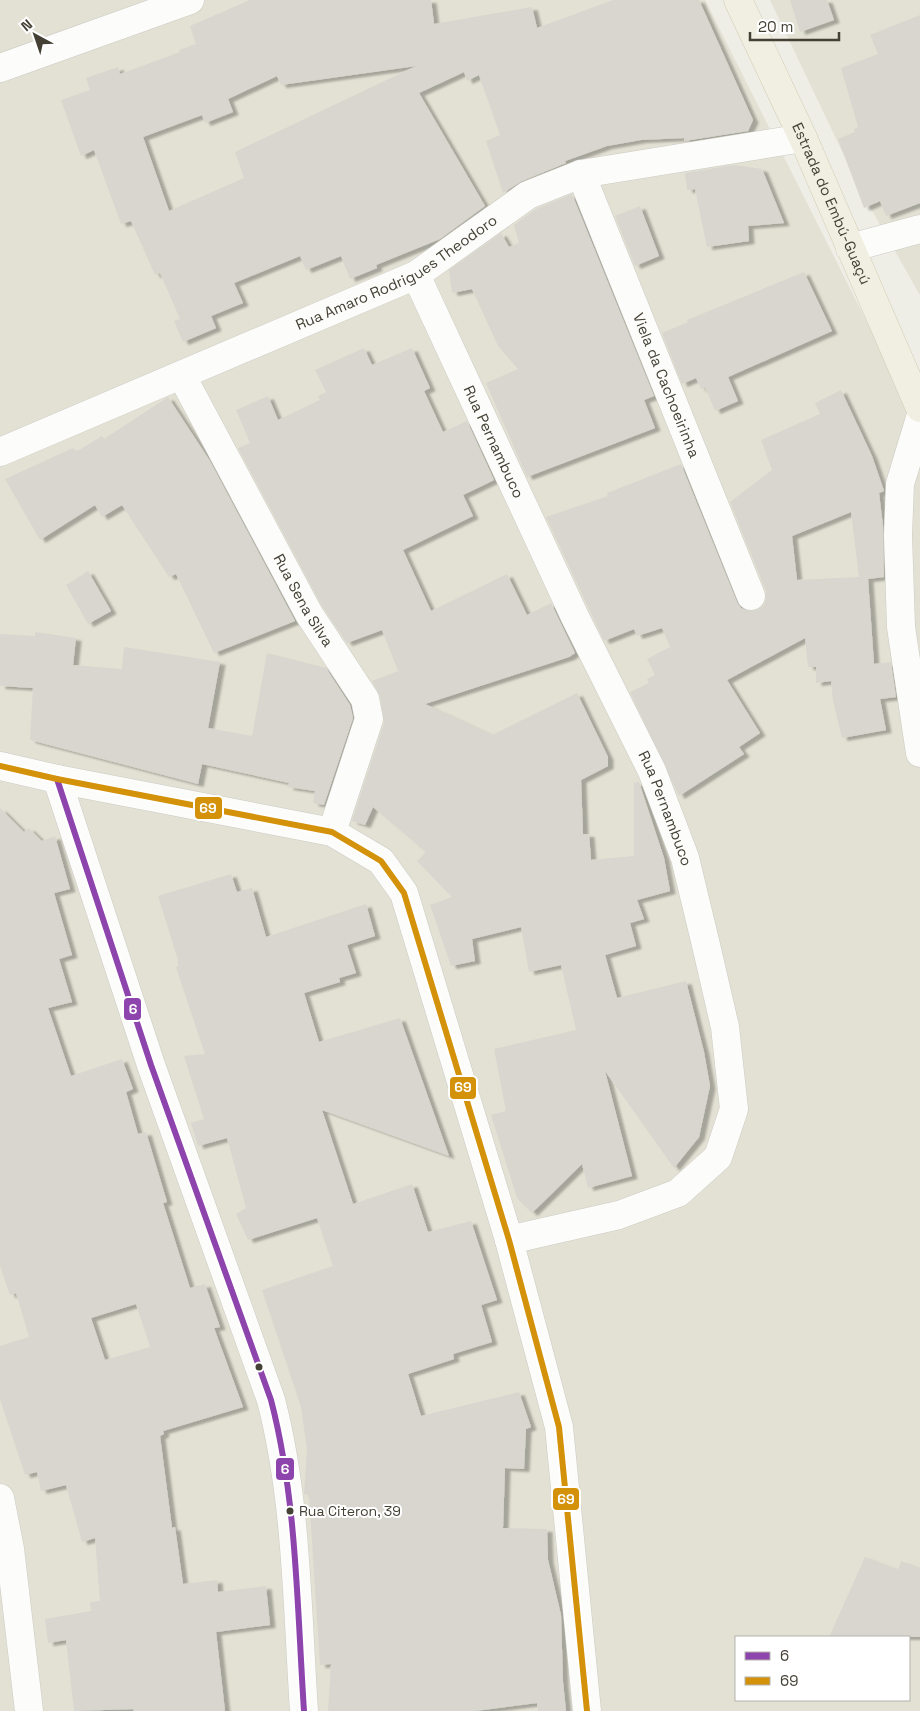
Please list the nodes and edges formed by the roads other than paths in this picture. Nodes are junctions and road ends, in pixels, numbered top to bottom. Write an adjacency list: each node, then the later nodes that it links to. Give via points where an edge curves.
1 (190, 0): 3 (street)
2 (738, 0): 4 (main road, Estrada do Embú-Guaçú)
3 (0, 68)
4 (803, 138): 5 (street, Rua Amaro Rodrigues Theodoro); 7 (main road, Estrada do Embú-Guaçú)
5 (581, 174): 8 (street, Rua Amaro Rodrigues Theodoro, via 528,195); 13 (street, Viela da Cachoeirinha)
6 (920, 229): 7 (street)
7 (850, 248): 10 (main road, Estrada do Embú-Guaçú)
8 (416, 275): 9 (street, Rua Amaro Rodrigues Theodoro); 18 (street, Rua Pernambuco, via 575,617 652,771 685,858 725,1027 734,1109 718,1157 678,1193 619,1215)
9 (182, 376): 12 (street, Rua Amaro Rodrigues Theodoro); 17 (street, Rua Sena Silva, via 309,614 365,699 370,719)
10 (920, 408)
11 (920, 418): 14 (street, via 900,484 898,535 901,627)
12 (0, 452)
13 (751, 596)
14 (920, 753)
15 (0, 766): 16 (street)
16 (57, 779): 17 (street); 22 (street, via 151,1065 272,1400 283,1445)
17 (332, 832): 18 (street, via 381,861 404,892)
18 (510, 1240): 23 (street, via 559,1427)
19 (0, 1498): 20 (street)
20 (5, 1549): 21 (street)
21 (29, 1711)
22 (304, 1711)
23 (586, 1711)

